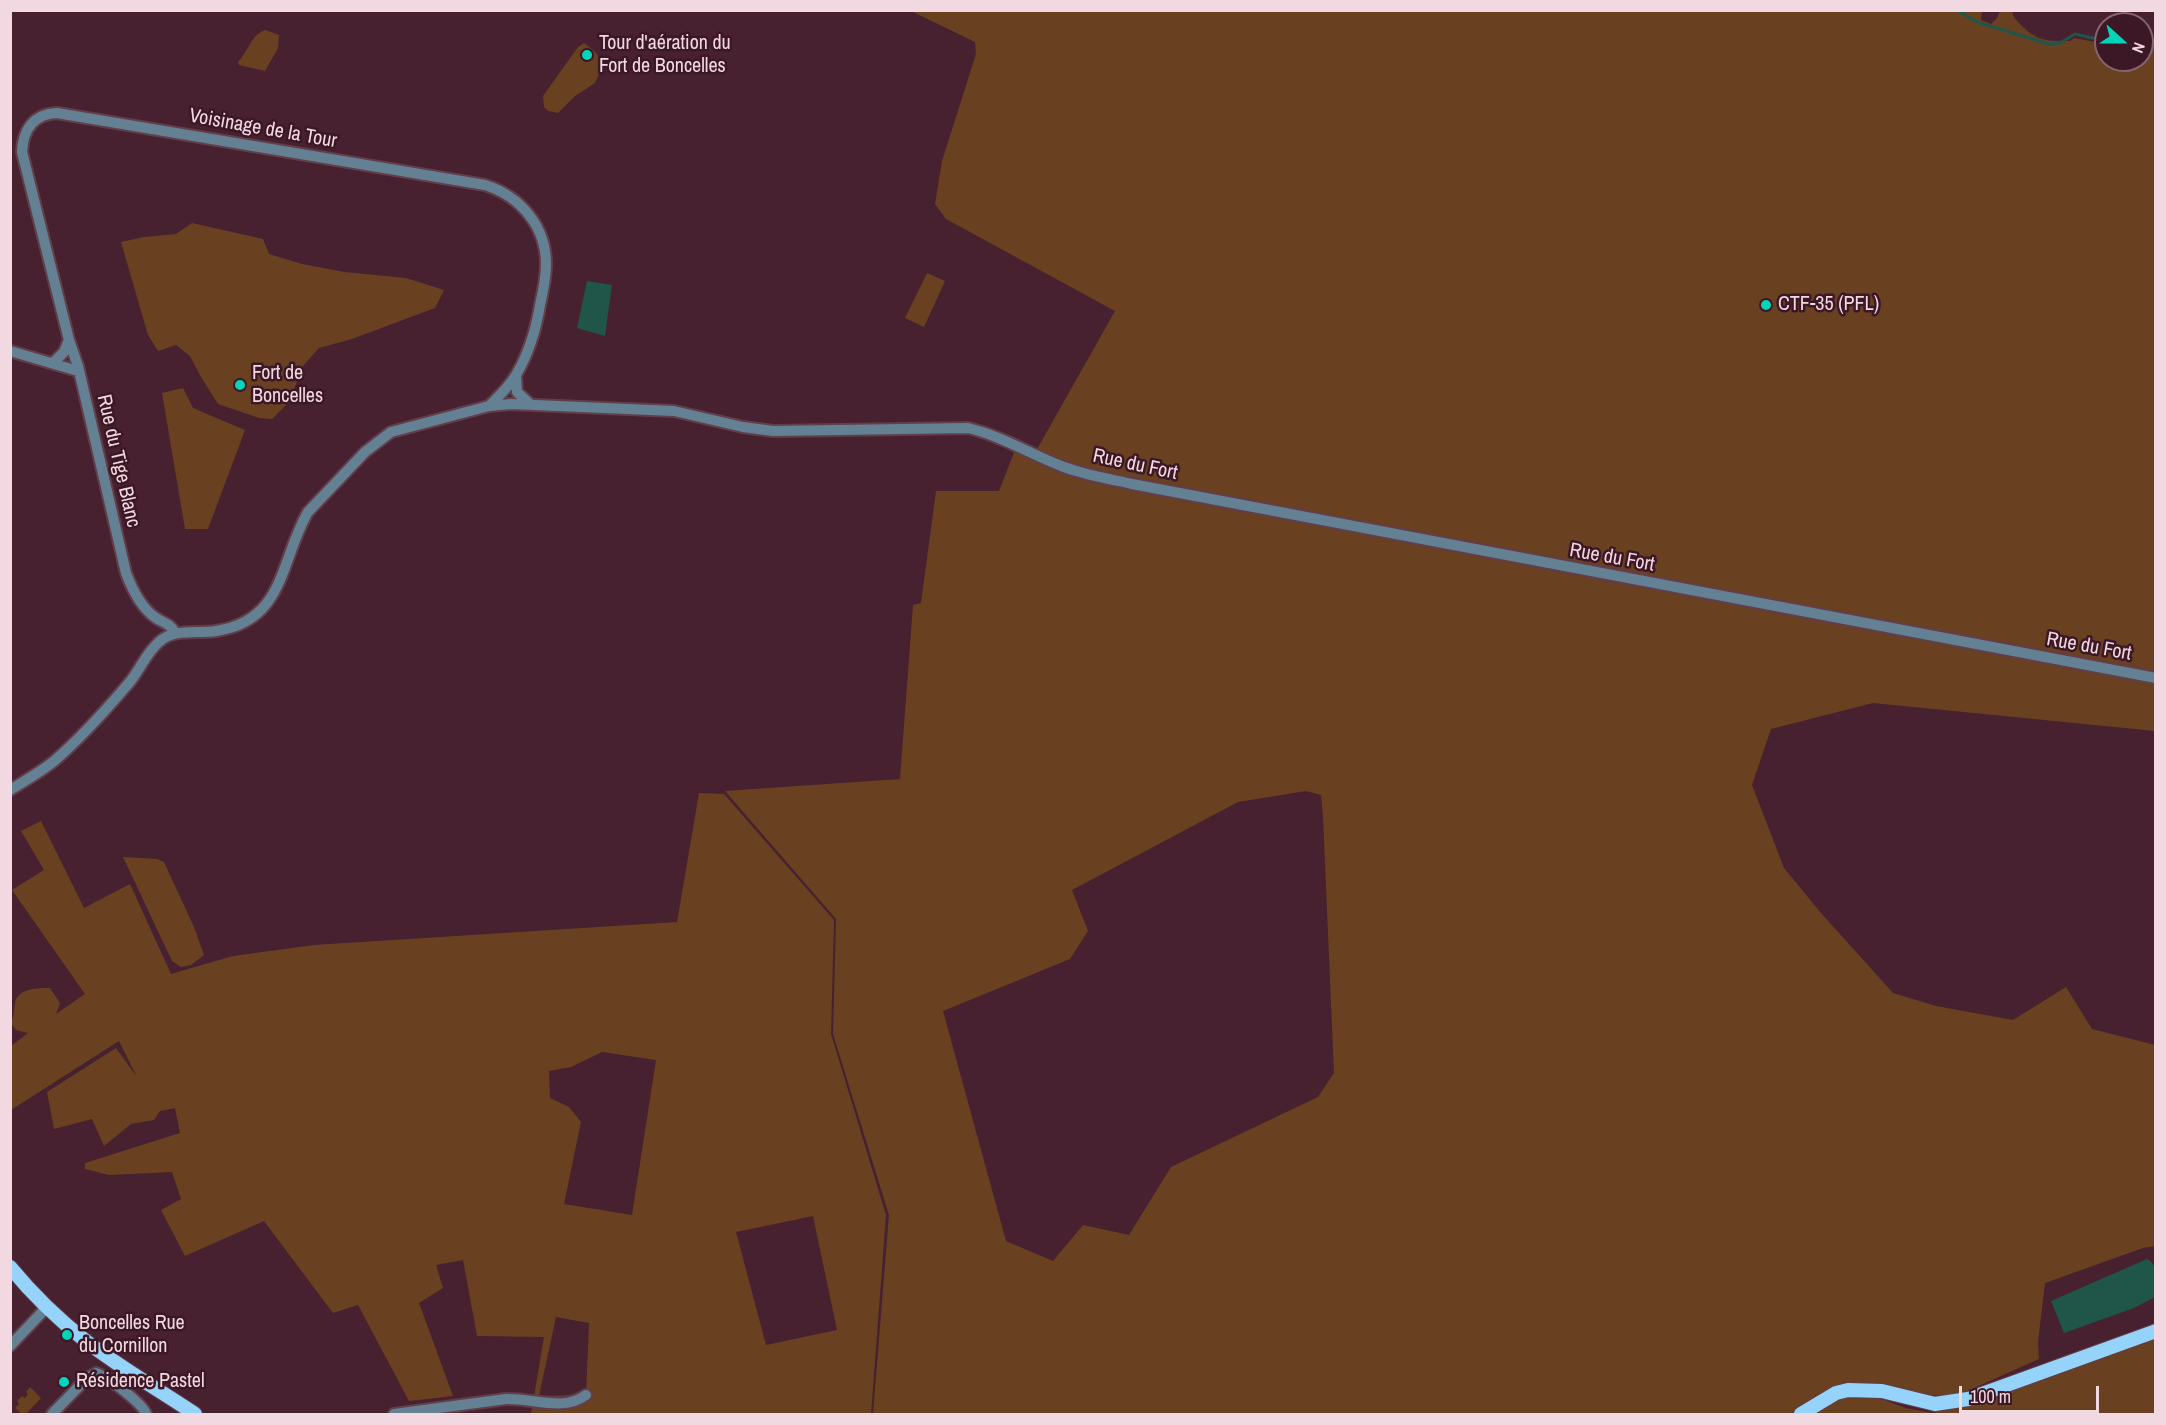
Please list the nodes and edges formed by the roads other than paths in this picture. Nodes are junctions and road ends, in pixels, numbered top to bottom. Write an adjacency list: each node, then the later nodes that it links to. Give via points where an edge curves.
1 (69, 340): 3 (street); 4 (street, Voisinage de la Tour); 5 (street, Voisinage de la Tour, via 22,152 26,131 38,117 48,113 485,185 502,192 533,219 546,263 534,334)
2 (10, 351): 3 (street)
3 (53, 363): 4 (street)
4 (78, 371): 8 (street, Rue du Tige Blanc, via 126,573 135,593)
5 (516, 376): 6 (street, via 517,392); 7 (street, Voisinage de la Tour)
6 (530, 404): 7 (street, Rue du Fort); 11 (street, Rue du Fort, via 674,411 772,431 968,428 1063,467 1132,484)
7 (489, 406): 9 (street, Rue du Fort, via 400,429 384,437 308,512 274,595 261,611 244,623 225,629)
8 (156, 618): 9 (street, Rue du Tige Blanc, via 169,624); 10 (street)
9 (175, 633): 10 (street)
10 (158, 642): 12 (street, via 128,685 72,743 45,768)
11 (2156, 678)
12 (10, 790)
13 (10, 1268): 14 (main road)
14 (47, 1307): 16 (street); 20 (main road, via 89,1344)
15 (2156, 1331): 22 (main road, via 1968,1399 1935,1404 1882,1391 1848,1390)
16 (10, 1346)
17 (586, 1395): 21 (street, via 564,1405 506,1399)
18 (52, 1414): 19 (street, via 93,1374 100,1374)
19 (147, 1414)
20 (195, 1414)
21 (394, 1414)
22 (1801, 1414)

